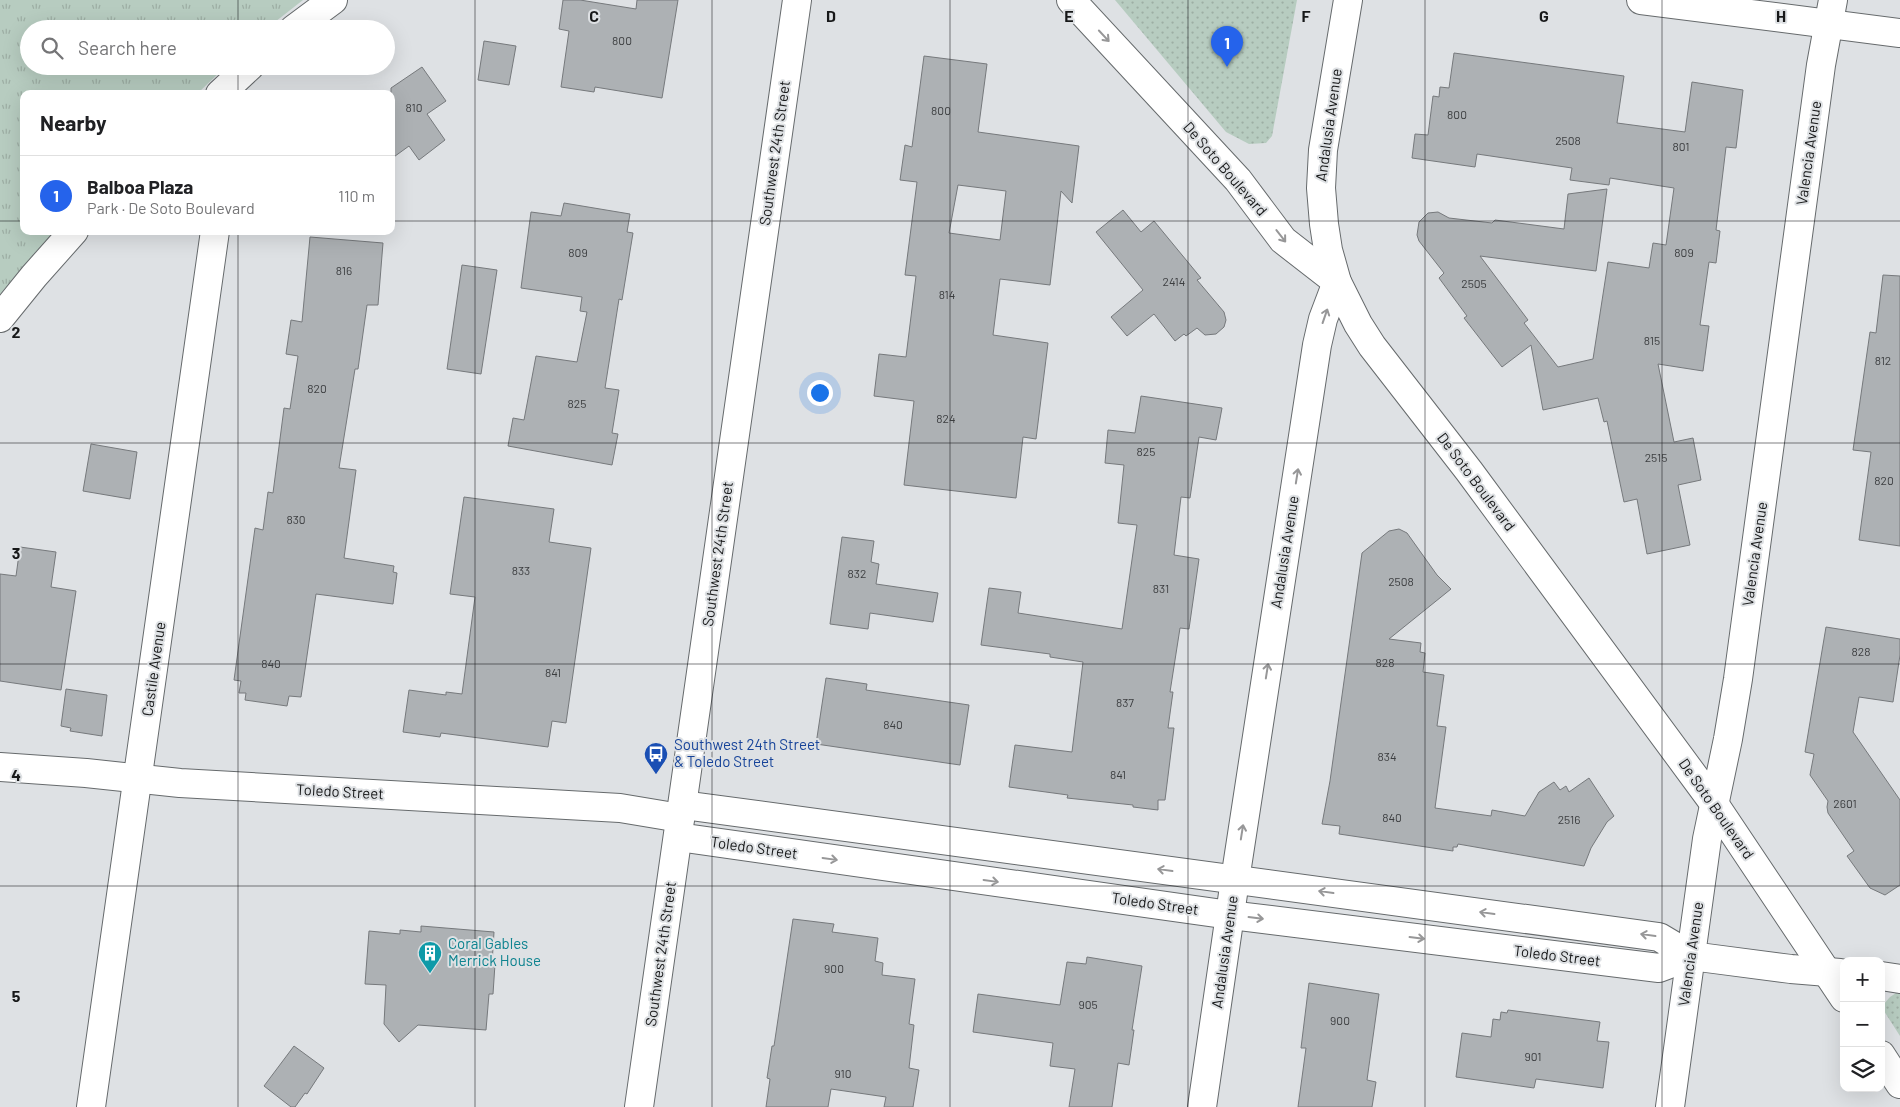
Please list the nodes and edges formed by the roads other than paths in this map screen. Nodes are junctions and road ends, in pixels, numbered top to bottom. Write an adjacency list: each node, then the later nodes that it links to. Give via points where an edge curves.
1 (333, 0): 9 (street)
2 (778, 0): 10 (street)
3 (797, 0): 10 (street, Southwest 24th Street)
4 (810, 0): 10 (street)
5 (1071, 0): 16 (street, De Soto Boulevard, one-way to 16, via 1238,180 1283,240)
6 (1348, 0): 16 (street, Andalusia Avenue, via 1323,150 1321,188 1327,242)
7 (1641, 0): 8 (street)
8 (1831, 12): 11 (street); 20 (street, Valencia Avenue, via 1821,65 1738,679)
9 (306, 20)
10 (793, 31): 21 (street, Southwest 24th Street)
11 (1900, 33)
12 (241, 75): 13 (street)
13 (227, 90)
14 (70, 235): 17 (street)
15 (214, 235): 19 (street, Castile Avenue)
16 (1338, 282): 20 (street, De Soto Boulevard, via 1372,346 1469,471); 22 (street, Andalusia Avenue, one-way to 16, via 1317,345 1323,319)
17 (0, 318)
18 (0, 767): 19 (street, Toledo Street)
19 (138, 779): 21 (street, Toledo Street, via 620,808); 31 (street, Castile Avenue)
20 (1713, 802): 24 (street, Valencia Avenue); 25 (street, De Soto Boulevard)
21 (680, 820): 22 (street, Toledo Street, one-way to 21); 23 (street, Toledo Street, one-way to 23); 32 (street, Southwest 24th Street)
22 (1235, 880): 23 (street, Andalusia Avenue); 24 (street, Toledo Street, one-way to 22, via 1659,937)
23 (1230, 915): 24 (street, Toledo Street, one-way to 24, via 1659,968); 33 (street, Andalusia Avenue)
24 (1691, 956): 25 (street, Toledo Street); 34 (street, Valencia Avenue)
25 (1835, 973): 28 (street, De Soto Boulevard)
26 (1885, 976): 27 (street)
27 (1900, 978)
28 (1840, 987)
29 (1885, 1061): 30 (street)
30 (1900, 1084)
31 (91, 1107)
32 (639, 1107)
33 (1202, 1107)
34 (1670, 1107)

